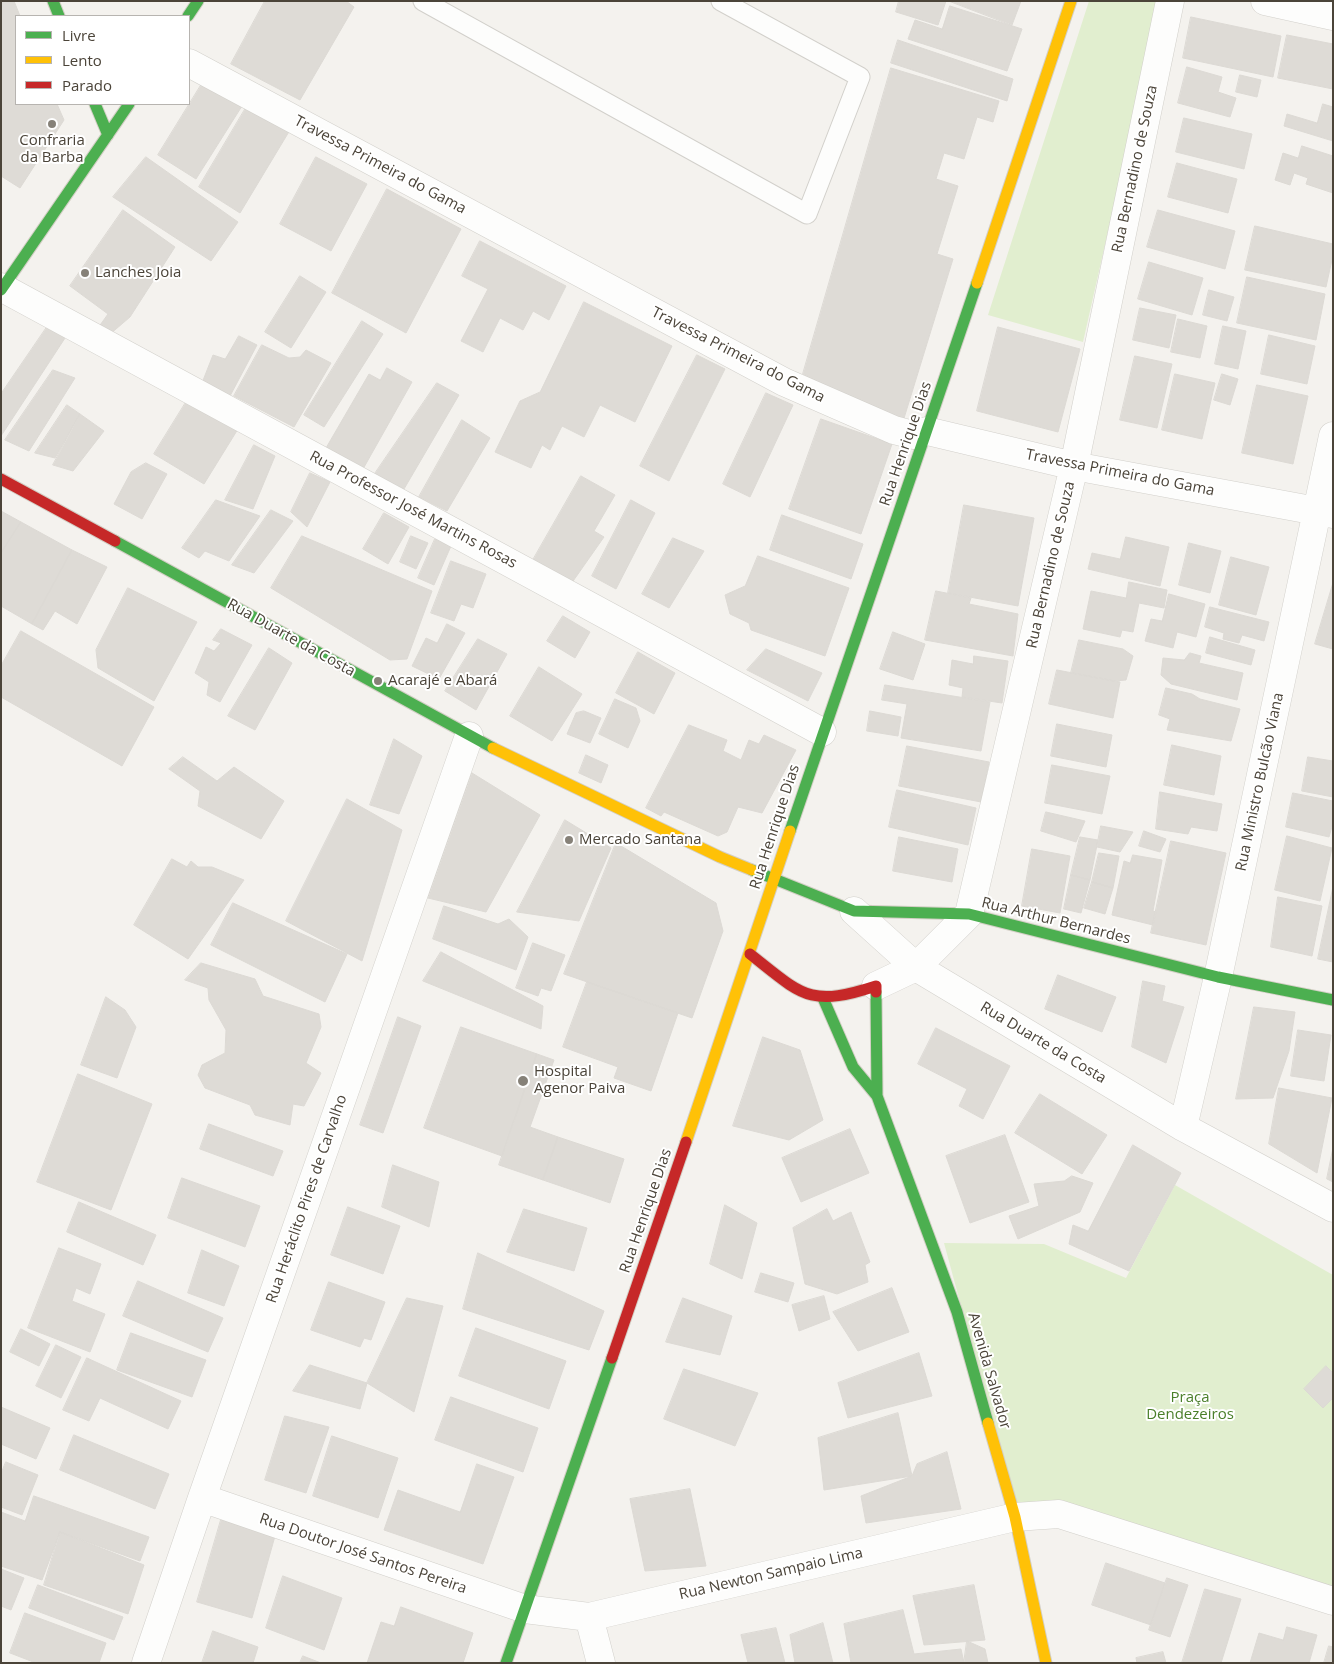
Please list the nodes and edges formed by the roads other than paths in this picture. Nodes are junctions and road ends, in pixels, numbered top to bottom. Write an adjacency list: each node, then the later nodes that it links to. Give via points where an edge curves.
1 (53, 1): 8 (street)
2 (198, 1): 9 (street)
3 (422, 1): 4 (lane, via 807,214 860,77)
4 (721, 1)
5 (1071, 1): 16 (street, Rua Henrique Dias)
6 (1170, 1): 18 (street, Rua Bernadino de Souza)
7 (1265, 1): 10 (street)
8 (59, 15)
9 (189, 15)
10 (1333, 16)
11 (190, 64): 16 (street, Travessa Primeira do Gama, via 784,382 894,430 913,434)
12 (95, 105): 14 (street)
13 (128, 105): 14 (street)
14 (108, 134): 15 (street)
15 (2, 288): 21 (street, Rua Professor José Martins Rosas)
16 (927, 431): 18 (street, Travessa Primeira do Gama); 21 (street, Rua Henrique Dias)
17 (1333, 436): 20 (street, Rua Ministro Bulcão Viana)
18 (1074, 466): 20 (street, Travessa Primeira do Gama); 25 (street, Rua Bernadino de Souza)
19 (1, 479): 22 (street, Rua Duarte da Costa)
20 (1325, 512): 28 (street, Rua Ministro Bulcão Viana)
21 (822, 732): 23 (street, Rua Henrique Dias)
22 (469, 736): 23 (street, Rua Duarte da Costa, via 720,857); 35 (street, Rua Heráclito Pires de Carvalho)
23 (774, 879): 24 (street, Rua Arthur Bernardes); 26 (street, Rua Henrique Dias)
24 (854, 911): 25 (street, Rua Arthur Bernardes); 27 (street)
25 (970, 914): 27 (street); 28 (street, Rua Arthur Bernardes)
26 (750, 954): 30 (street, via 800,991); 38 (street, Rua Henrique Dias)
27 (916, 967): 29 (street); 33 (street, Rua Duarte da Costa)
28 (1218, 977): 31 (street, Rua Arthur Bernardes); 33 (street, Rua Ministro Bulcão Viana)
29 (876, 986): 30 (street); 32 (street, Avenida Salvador)
30 (823, 998): 32 (street, Avenida Salvador, via 853,1067)
31 (1333, 1000)
32 (877, 1096): 36 (street, Avenida Salvador, via 957,1312)
33 (1183, 1127): 34 (street, Rua Duarte da Costa)
34 (1333, 1208)
35 (202, 1498): 38 (street, Rua Doutor José Santos Pereira); 40 (street, Rua Heráclito Pires de Carvalho)
36 (1015, 1517): 37 (street, via 1059,1514); 39 (street, Rua Newton Sampaio Lima); 43 (street, Avenida Salvador)
37 (1333, 1601)
38 (525, 1609): 39 (street, Rua Newton Sampaio Lima); 41 (street, Rua Henrique Dias)
39 (589, 1617): 42 (street)
40 (146, 1663)
41 (506, 1663)
42 (601, 1663)
43 (1046, 1663)

